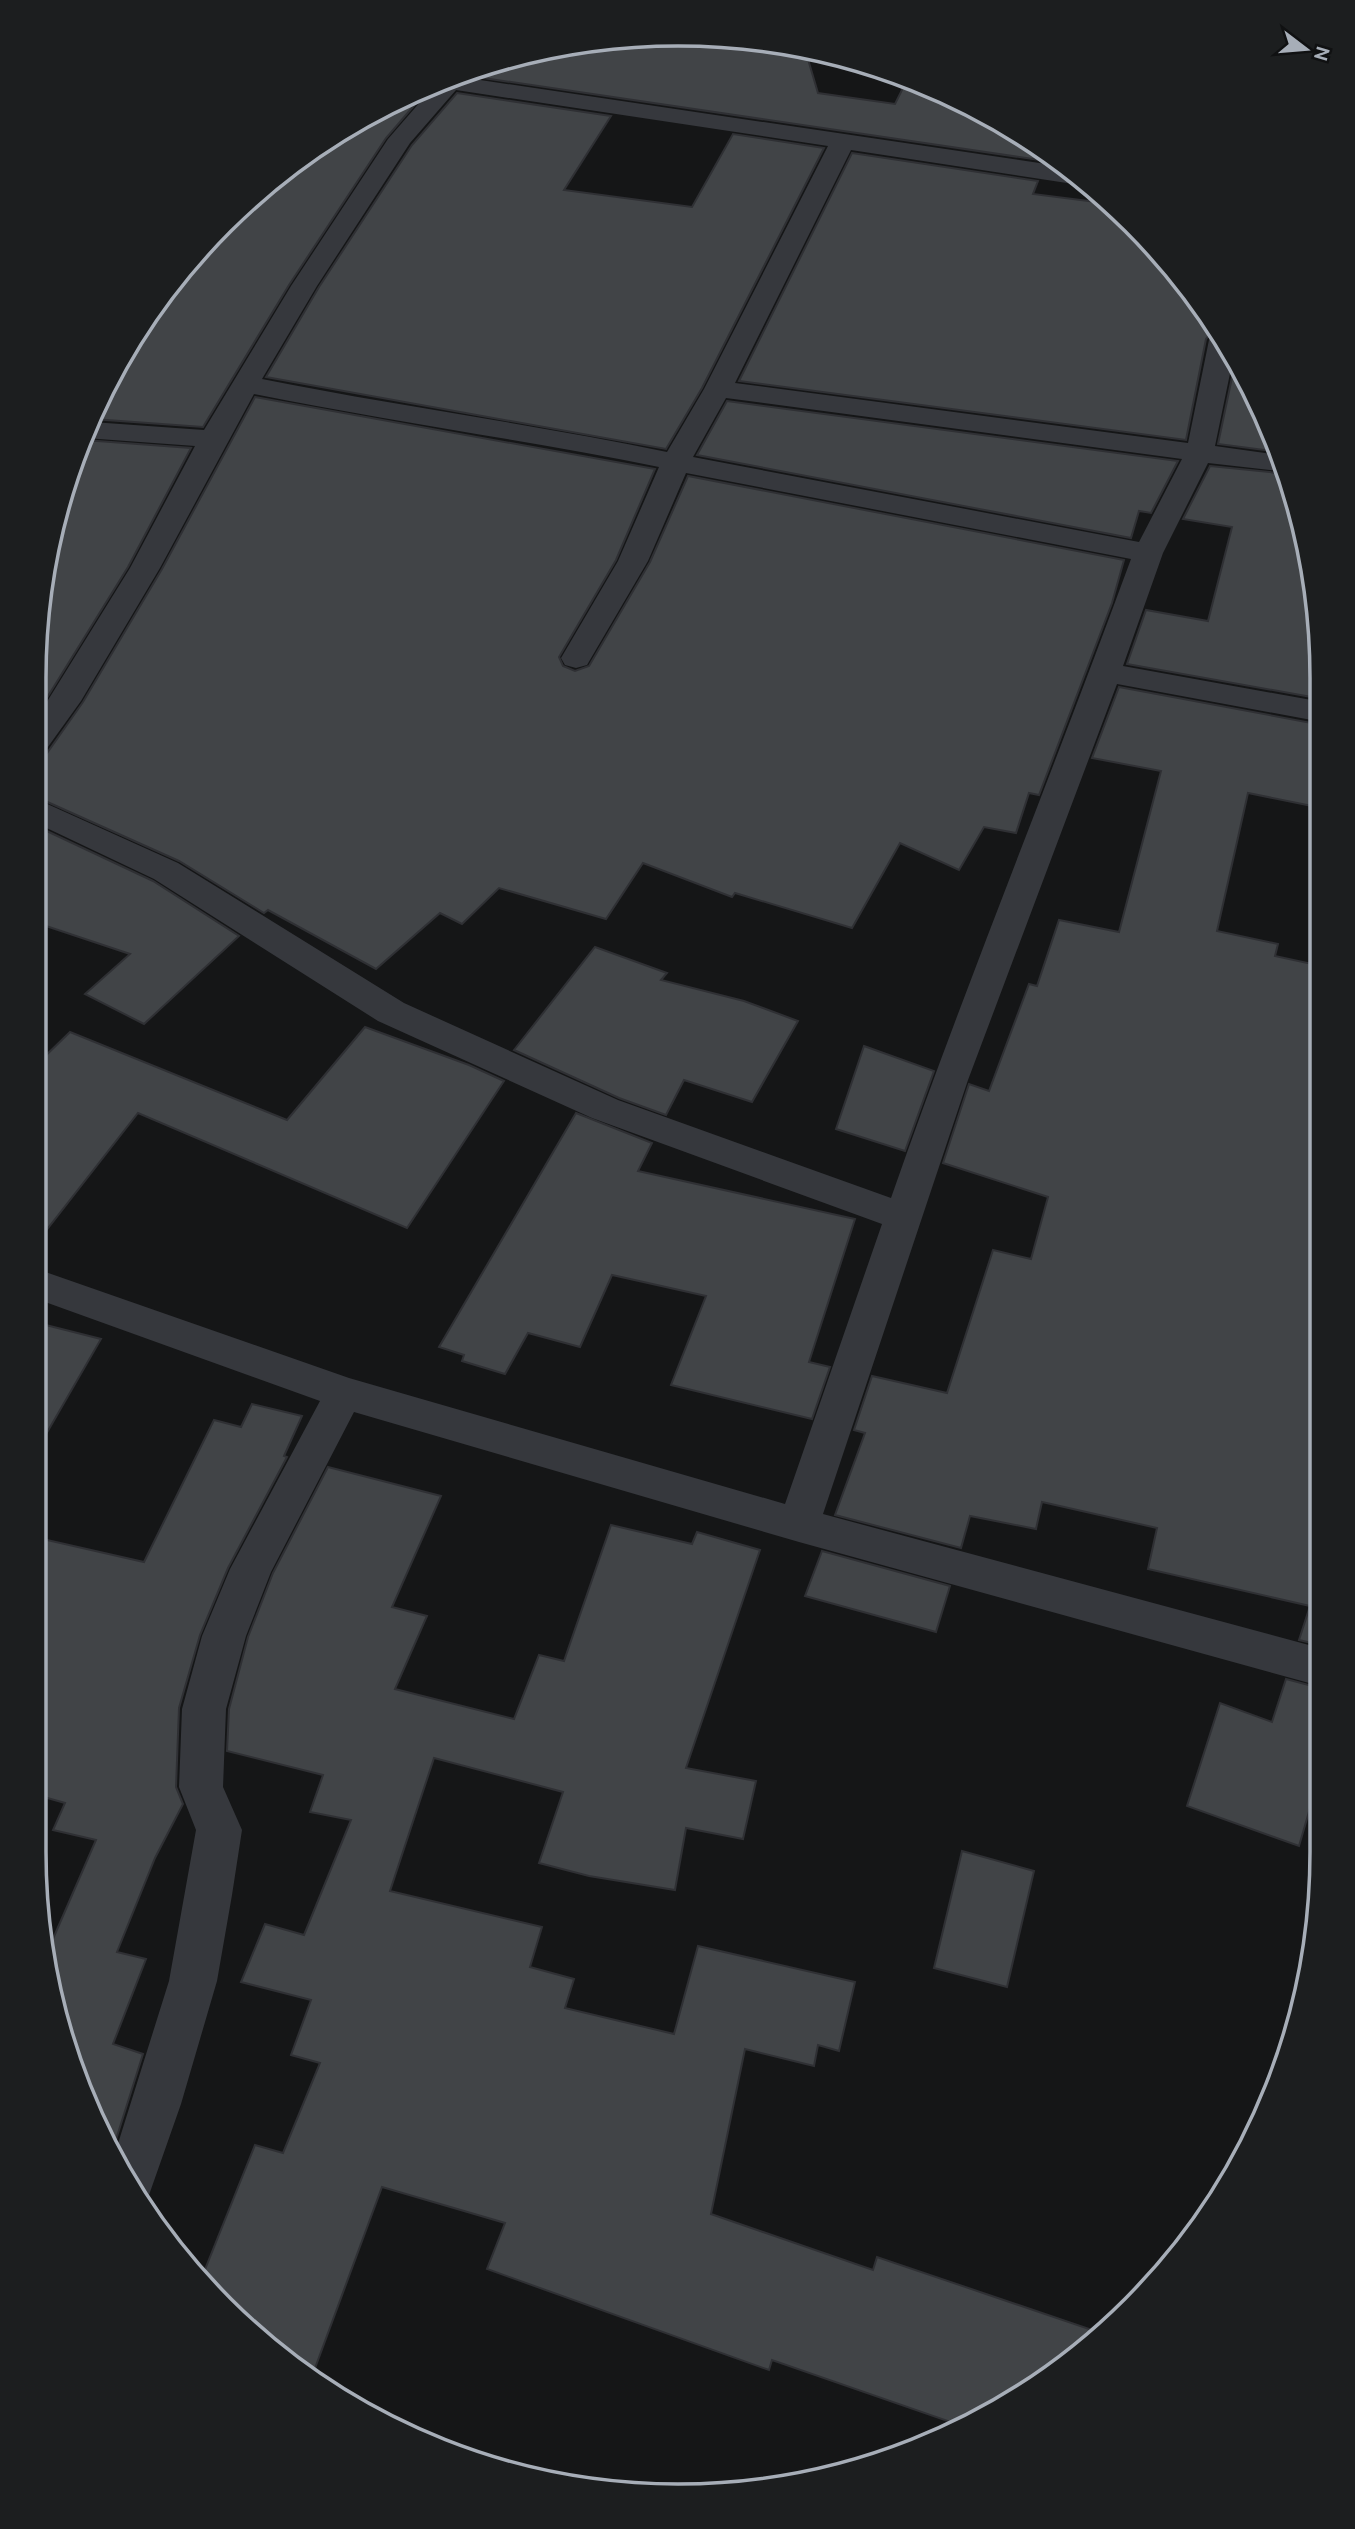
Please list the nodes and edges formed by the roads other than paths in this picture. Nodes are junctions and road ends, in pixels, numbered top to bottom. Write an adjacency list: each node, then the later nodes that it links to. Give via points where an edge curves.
1 (465, 82): 3 (street)
2 (439, 93): 6 (street, via 400,139)
3 (843, 141): 4 (street); 7 (street)
4 (1059, 174)
5 (1220, 354): 10 (street)
6 (245, 384): 9 (street); 11 (street)
7 (718, 389): 10 (street); 11 (street)
8 (96, 431): 9 (street)
9 (213, 439): 17 (street, via 145,568)
10 (1200, 451): 12 (street); 13 (street)
11 (676, 461): 13 (street); 14 (street, via 634,561)
12 (1271, 462)
13 (1148, 553): 15 (street)
14 (576, 658)
15 (1105, 672): 16 (street); 19 (street, via 950,1080)
16 (1310, 710)
17 (46, 727)
18 (46, 815): 19 (street, via 166,872 391,1012 605,1109)
19 (904, 1217): 22 (street)
20 (46, 1287): 21 (street)
21 (344, 1392): 22 (street); 24 (street, via 251,1569 224,1636 204,1709 201,1787 219,1830 193,1981)
22 (800, 1525): 23 (street)
23 (1310, 1664)
24 (133, 2173)

